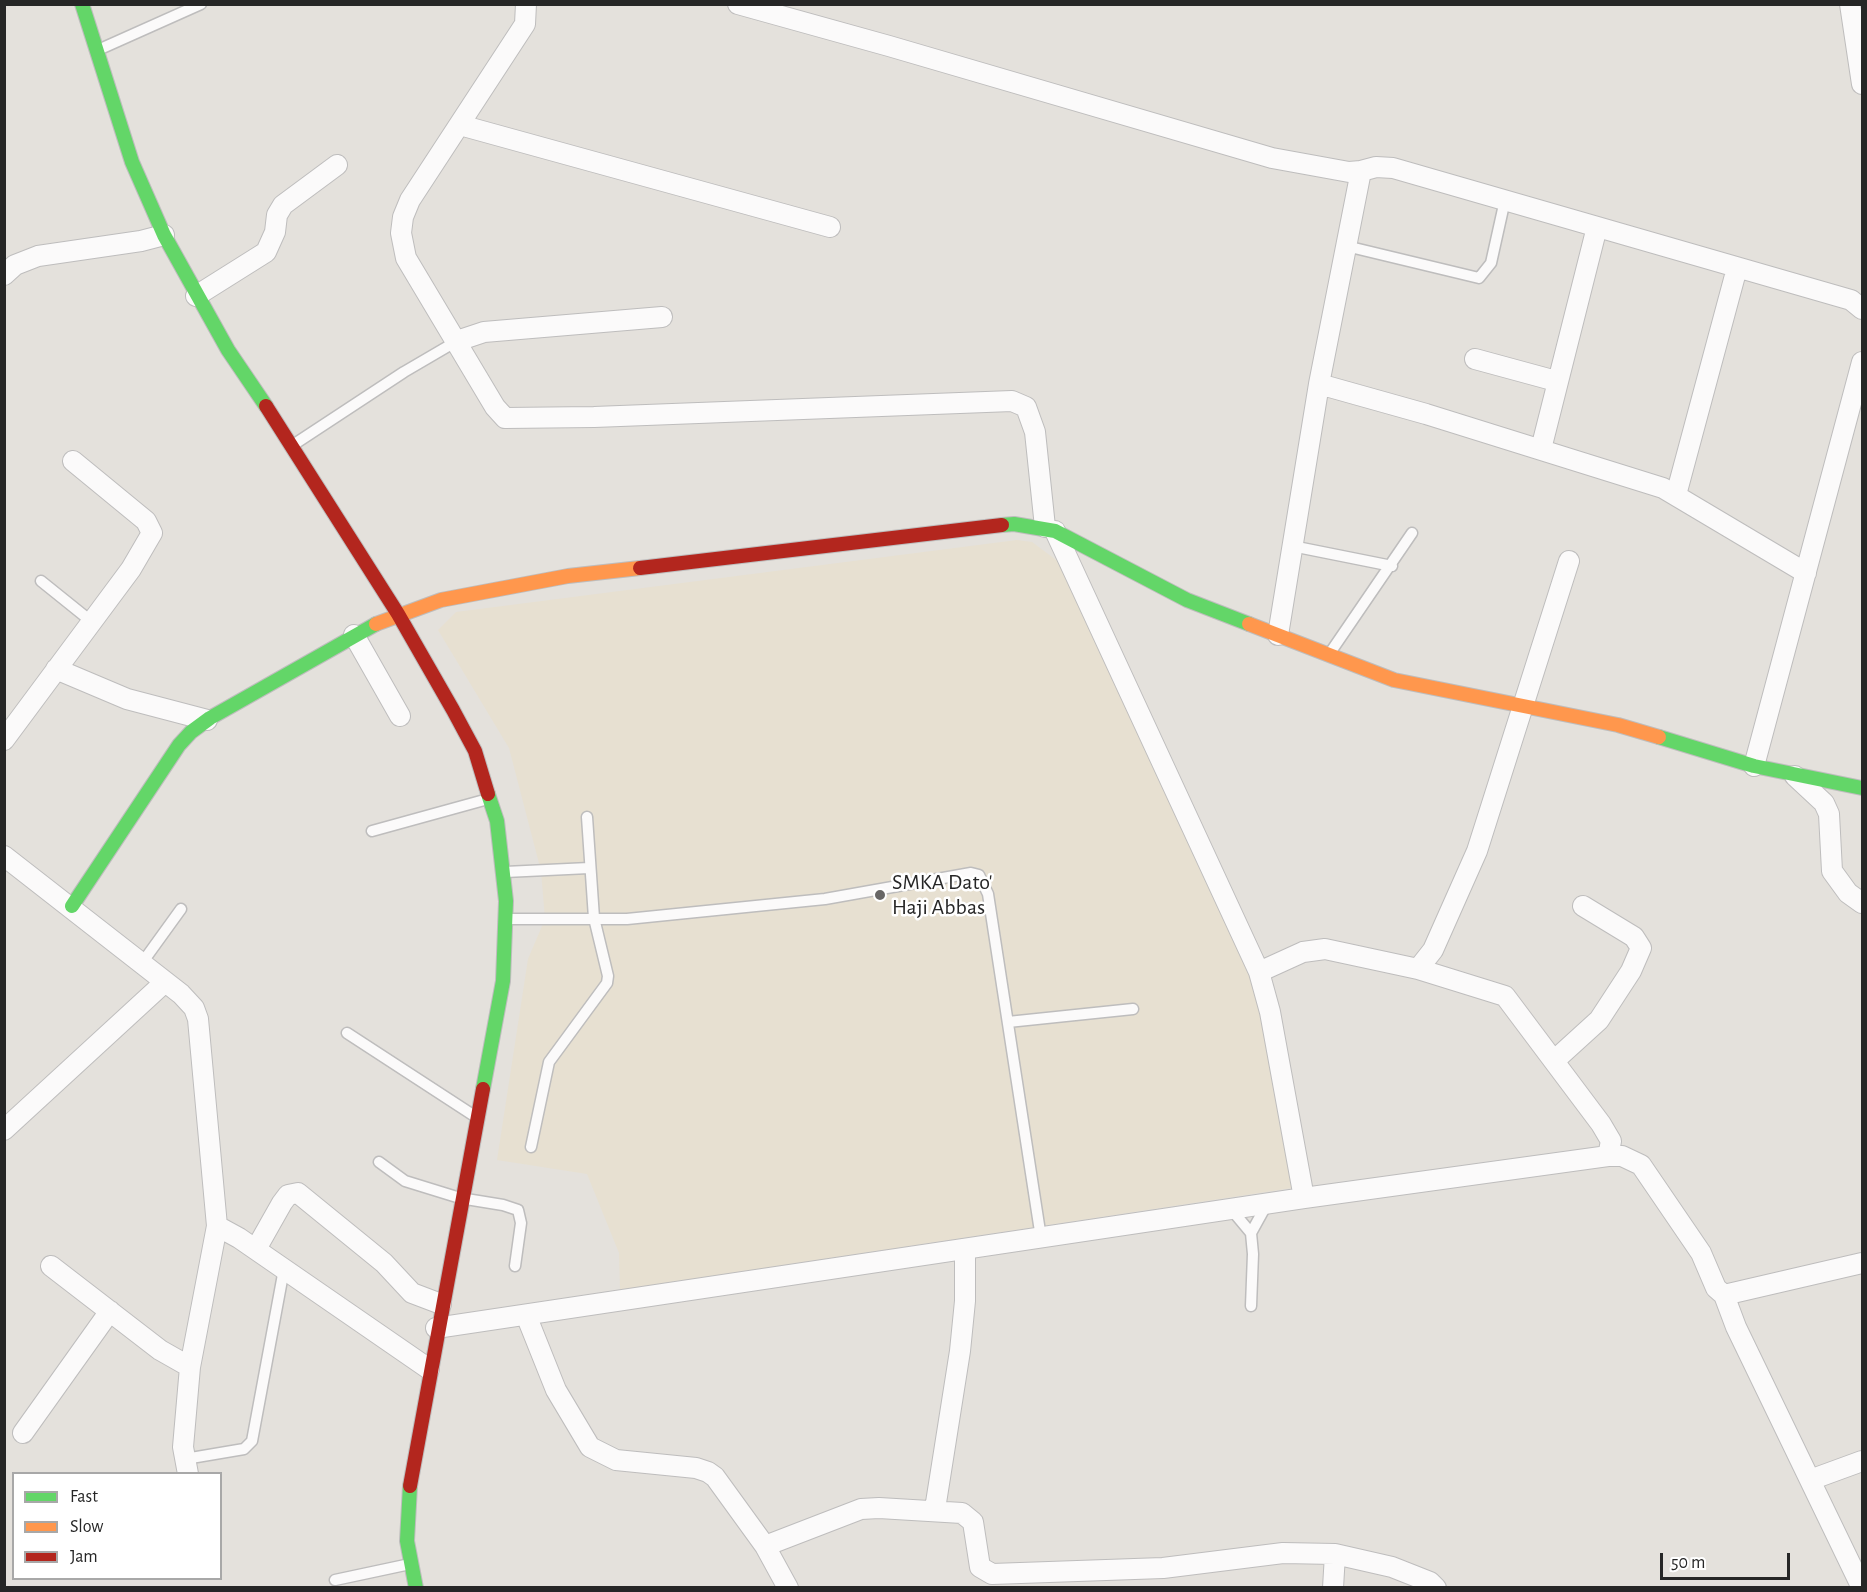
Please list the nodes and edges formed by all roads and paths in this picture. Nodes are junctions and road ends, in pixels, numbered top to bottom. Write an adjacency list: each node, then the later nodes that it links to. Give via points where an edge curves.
1 (82, 4): 6 (street)
2 (201, 4): 6 (lane)
3 (526, 4): 8 (street, via 525,24)
4 (738, 4): 10 (street, via 1272,158)
5 (1850, 4): 7 (street)
6 (95, 51): 14 (street, via 135,169)
7 (1863, 84)
8 (459, 125): 12 (street); 21 (street, via 410,200 400,233 406,258)
9 (337, 165): 18 (street, via 283,205 266,252)
10 (1361, 171): 11 (street, via 1393,168); 15 (street)
11 (1505, 200): 13 (street); 15 (lane, via 1491,264 1479,278)
12 (830, 227)
13 (1597, 227): 16 (street); 24 (street)
14 (164, 235): 17 (street, via 141,242 38,256 15,265); 18 (street)
15 (1346, 246): 25 (street)
16 (1737, 268): 19 (street, via 1851,300); 29 (street)
17 (4, 275)
18 (196, 296): 26 (street)
19 (1863, 309)
20 (662, 316): 21 (street, via 484,332)
21 (457, 341): 26 (lane); 30 (street, via 495,406 511,420 1020,403 1029,413 1035,432)
22 (1475, 359): 24 (street)
23 (1863, 362): 35 (street)
24 (1556, 381): 27 (street)
25 (1319, 384): 27 (street); 32 (street)
26 (293, 445): 37 (street)
27 (1541, 449): 29 (street)
28 (73, 461): 38 (street, via 146,521 152,533)
29 (1676, 495): 35 (street)
30 (1050, 529): 37 (street, via 1014,524 568,576 441,600); 40 (street, via 1186,600); 64 (street)
31 (1412, 533): 34 (lane)
32 (1292, 546): 34 (lane); 40 (street)
33 (1569, 561): 43 (street)
34 (1392, 566): 41 (lane)
35 (1806, 573): 47 (street)
36 (41, 581): 38 (lane)
37 (398, 614): 39 (street); 50 (street, via 475,751)
38 (92, 622): 42 (street)
39 (354, 635): 44 (street); 45 (street)
40 (1278, 635): 41 (street)
41 (1328, 656): 43 (street, via 1411,685)
42 (56, 669): 45 (street, via 127,699); 46 (street)
43 (1522, 705): 47 (street, via 1618,725); 63 (street, via 1477,851 1433,950)
44 (400, 716)
45 (207, 720): 57 (street, via 180,745)
46 (4, 740)
47 (1754, 766): 48 (street)
48 (1793, 774): 49 (street); 56 (street, via 1824,803 1832,871 1848,893)
49 (1863, 788)
50 (491, 799): 52 (lane); 55 (street)
51 (587, 817): 54 (lane)
52 (372, 831)
53 (4, 856): 57 (street)
54 (589, 868): 55 (lane); 60 (lane)
55 (504, 872): 61 (street)
56 (1863, 903)
57 (72, 906): 62 (street)
58 (1583, 906): 69 (street, via 1634,937 1641,948 1599,1020)
59 (181, 909): 62 (lane)
60 (594, 918): 61 (lane); 67 (lane, via 627,919 825,899 971,873 983,879 988,894); 72 (lane, via 607,983 549,1062)
61 (505, 919): 70 (street, via 502,981)
62 (142, 963): 65 (street)
63 (1418, 969): 64 (street, via 1325,949 1303,952); 69 (street, via 1505,996)
64 (1259, 972): 76 (street)
65 (165, 982): 71 (street); 79 (street, via 188,1001 198,1019)
66 (1133, 1009): 67 (lane)
67 (1008, 1022): 81 (lane)
68 (347, 1034): 70 (lane)
69 (1555, 1060): 73 (street, via 1609,1136)
70 (476, 1118): 75 (street)
71 (4, 1130)
72 (531, 1147)
73 (1608, 1156): 76 (street); 88 (street, via 1622,1156 1641,1165 1701,1253 1716,1288)
74 (379, 1162): 75 (lane, via 405,1181)
75 (460, 1198): 86 (lane, via 518,1210 521,1223); 89 (street)
76 (1304, 1198): 77 (street)
77 (1267, 1204): 78 (street); 80 (lane)
78 (1231, 1209): 80 (lane); 81 (street)
79 (217, 1226): 83 (street); 94 (street)
80 (1251, 1233): 90 (lane)
81 (1041, 1238): 82 (street)
82 (965, 1249): 92 (street); 100 (street, via 960,1351)
83 (256, 1250): 87 (street); 89 (street, via 282,1203 292,1193 298,1193 384,1263 412,1293)
84 (1863, 1263): 88 (street)
85 (51, 1266): 91 (street)
86 (515, 1266)
87 (284, 1269): 95 (street); 98 (lane, via 252,1441 244,1449)
88 (1724, 1295): 99 (street)
89 (441, 1304): 93 (street)
90 (1251, 1306)
91 (110, 1311): 94 (street, via 160,1350); 96 (street)
92 (526, 1315): 93 (street); 101 (street, via 556,1390 590,1447 616,1460 708,1472)
93 (436, 1328): 95 (street)
94 (190, 1367): 98 (street, via 183,1447)
95 (429, 1369): 103 (street, via 407,1508)
96 (23, 1433)
97 (1863, 1461): 99 (street)
98 (186, 1466)
99 (1810, 1480): 109 (street)
100 (936, 1509): 101 (street, via 861,1509); 102 (street, via 969,1517 980,1567 992,1574 1163,1568 1283,1553)
101 (765, 1546): 106 (street)
102 (1335, 1554): 107 (street); 108 (street, via 1392,1567)
103 (410, 1564): 104 (lane); 105 (street)
104 (335, 1580)
105 (416, 1587)
106 (788, 1587)
107 (1333, 1587)
108 (1436, 1587)
109 (1862, 1587)

